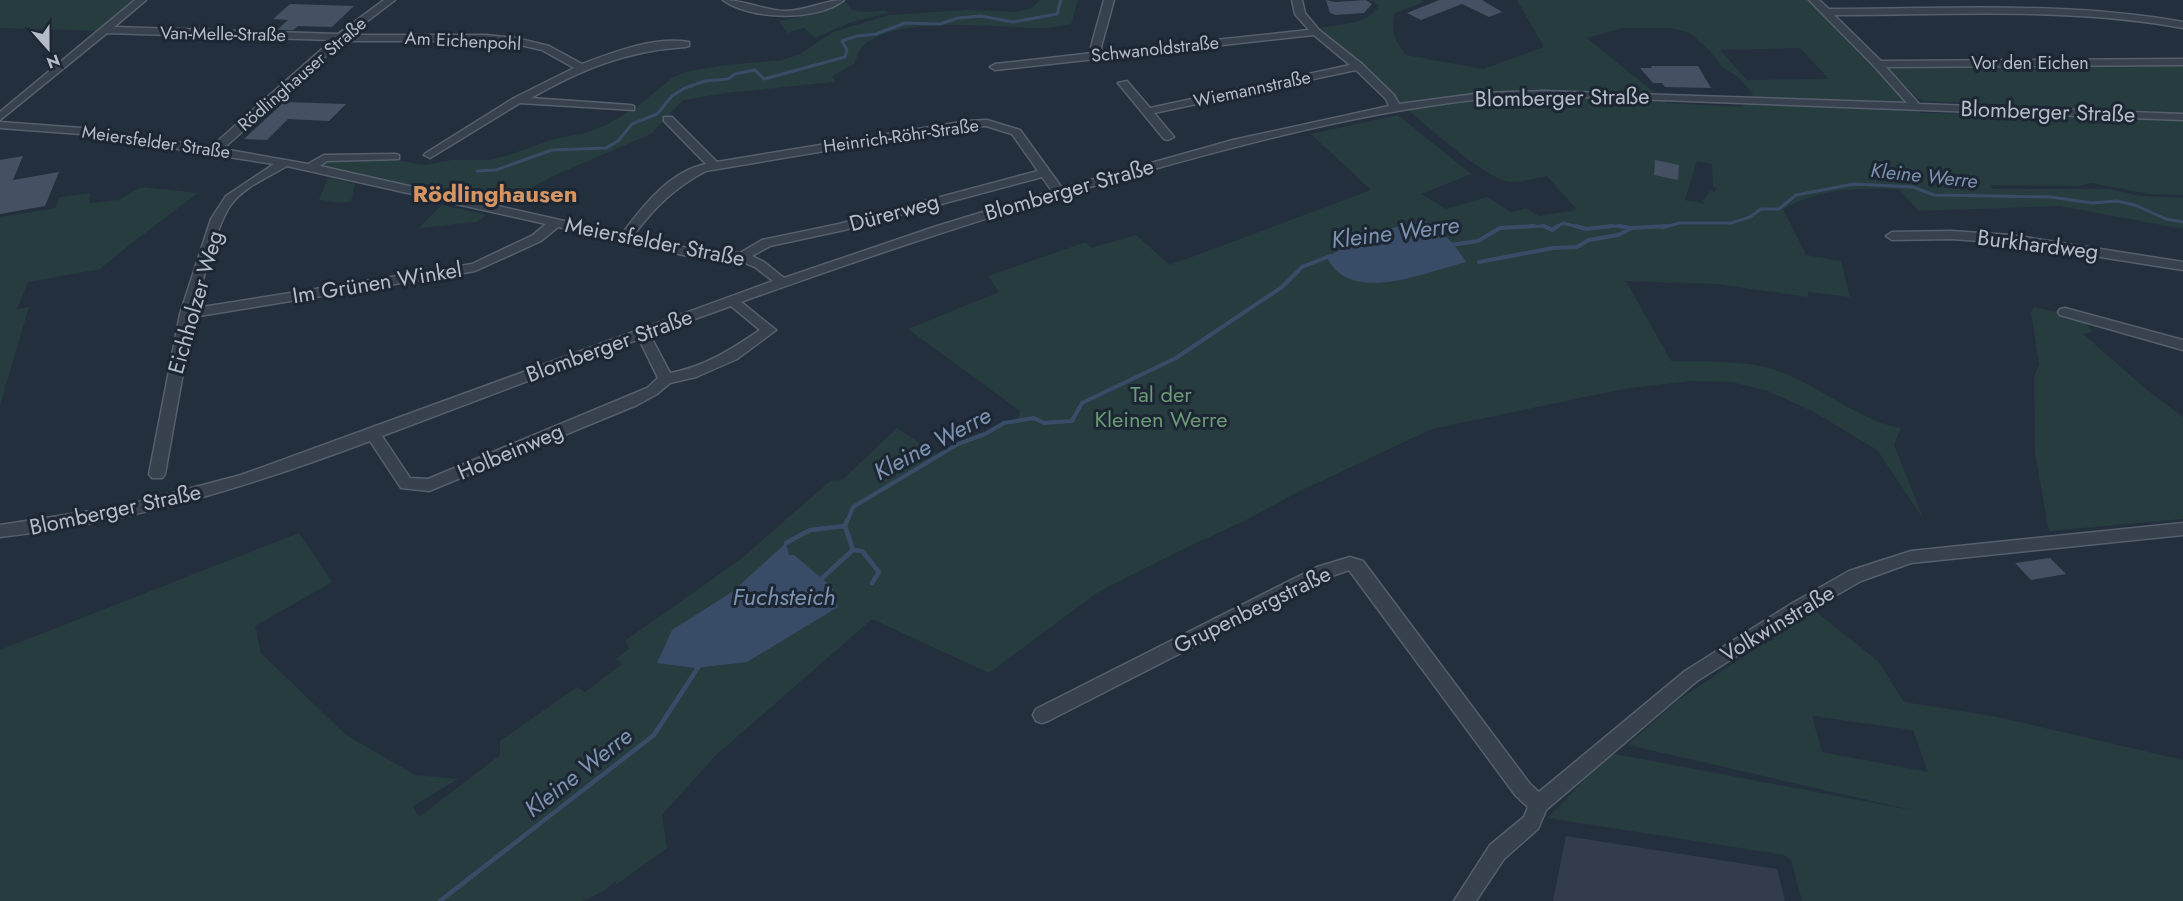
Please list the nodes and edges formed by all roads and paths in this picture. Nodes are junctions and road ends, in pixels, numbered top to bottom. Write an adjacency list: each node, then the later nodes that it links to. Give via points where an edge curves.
1 (141, 0): 10 (street)
2 (390, 0): 12 (street, Rödlinghauser Straße)
3 (728, 0): 4 (street, via 770,14 788,15 814,11)
4 (839, 0)
5 (1109, 0): 14 (street, via 1096,48)
6 (1297, 0): 11 (street, via 1300,14)
7 (1814, 0): 8 (street)
8 (1826, 12): 9 (street, via 2055,12 2140,17); 16 (street)
9 (2181, 27)
10 (106, 30): 12 (street, Van-Melle-Straße); 26 (street)
11 (1316, 32): 14 (street, Schwanoldstraße); 17 (street)
12 (339, 37): 18 (street, Am Eichenpohl, via 516,41 545,48); 31 (street, Rödlinghauser Straße)
13 (685, 44): 18 (street, via 650,47)
14 (1098, 55): 19 (street, Schwanoldstraße)
15 (2183, 62): 16 (street, Vor den Eichen)
16 (1878, 64): 22 (street)
17 (1358, 66): 24 (street); 25 (street, Wiemannstraße)
18 (582, 68): 21 (street)
19 (995, 68)
20 (1123, 83): 25 (street)
21 (518, 100): 23 (street); 32 (street)
22 (1915, 106): 24 (street, Blomberger Straße, via 1550,93 1479,96); 27 (street, Blomberger Straße)
23 (630, 108)
24 (1396, 108): 38 (street, Blomberger Straße, via 1222,147)
25 (1146, 112): 30 (street)
26 (0, 117)
27 (2183, 117)
28 (668, 119): 35 (street)
29 (0, 125): 31 (street, Meiersfelder Straße, via 81,131)
30 (1167, 137)
31 (216, 150): 34 (street, Meiersfelder Straße)
32 (430, 155)
33 (395, 157): 36 (street, Meiersfelder Straße, via 324,158)
34 (285, 162): 36 (street, Meiersfelder Straße); 47 (street, Eichholzer Weg, via 256,179 223,207)
35 (713, 165): 37 (street, Heinrich-Röhr-Straße, via 987,123 1016,132); 41 (street, Heinrich-Röhr-Straße, via 665,190)
36 (311, 167): 39 (street, Meiersfelder Straße)
37 (1046, 173): 38 (street, Heinrich-Röhr-Straße); 42 (street, Dürerweg, via 766,243)
38 (1058, 191): 44 (street, Blomberger Straße)
39 (556, 222): 41 (street, Meiersfelder Straße); 47 (street, Im Grünen Winkel, via 537,238 475,267)
40 (1892, 236): 43 (street, Burkhardweg, via 2011,239)
41 (626, 237): 42 (street, Meiersfelder Straße, via 692,253)
42 (744, 256): 44 (street, Meiersfelder Straße, via 769,269)
43 (2183, 266)
44 (781, 282): 48 (street, Blomberger Straße)
45 (737, 305): 50 (street, Holbeinweg, via 769,330 732,356 691,374)
46 (2066, 312): 49 (street)
47 (187, 314): 52 (street, Eichholzer Weg)
48 (642, 332): 50 (street); 51 (street, Blomberger Straße)
49 (2183, 345)
50 (666, 379): 51 (street, Holbeinweg, via 632,401 429,485 406,484)
51 (372, 433): 54 (street, Blomberger Straße, via 164,503 89,519)
52 (157, 474)
53 (2183, 529): 56 (street, Volkwinstraße, via 1911,557 1855,576 1691,676)
54 (0, 531)
55 (1042, 715): 56 (street, Grupenbergstraße, via 1323,572 1350,563 1357,566 1523,790)
56 (1539, 804): 57 (street, Volkwinstraße, via 1530,823 1497,852)
57 (1464, 901)

